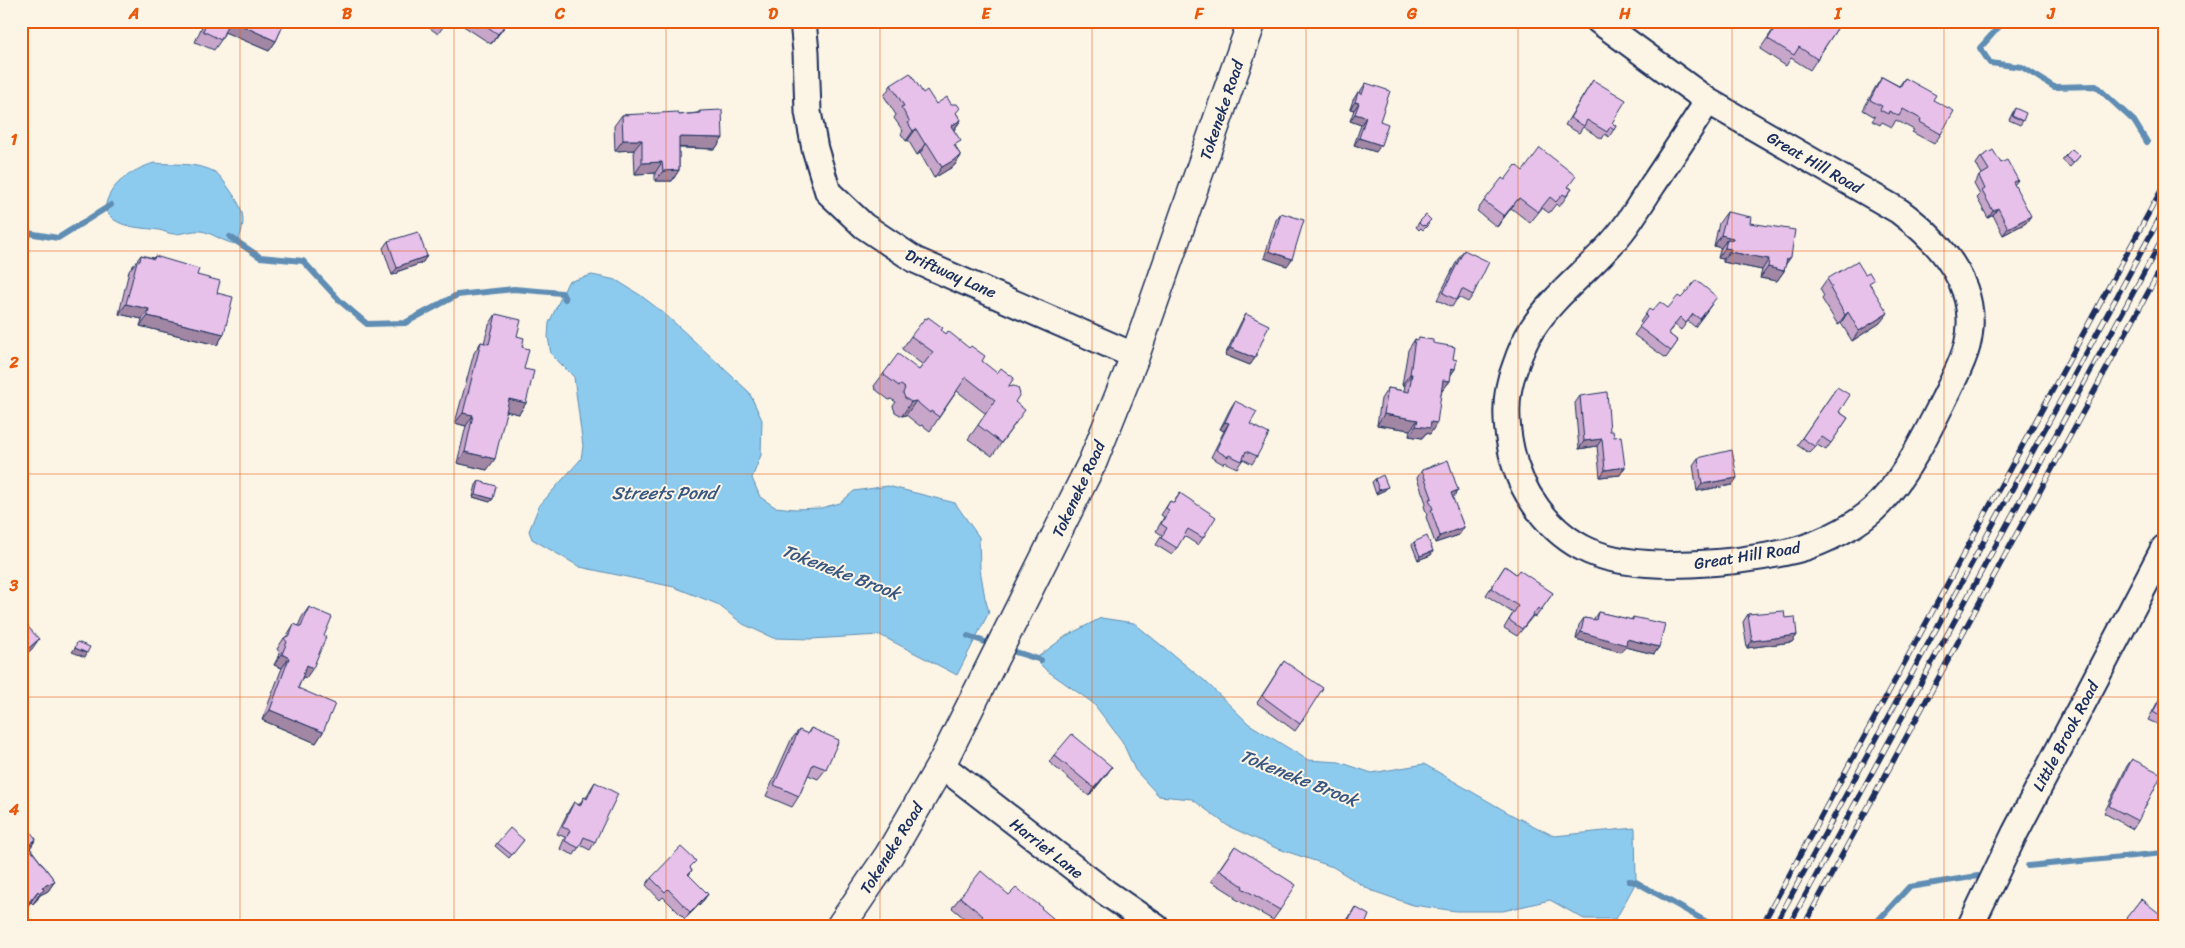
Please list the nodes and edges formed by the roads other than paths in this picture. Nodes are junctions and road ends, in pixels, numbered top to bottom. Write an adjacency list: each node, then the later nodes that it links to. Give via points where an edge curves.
1 (803, 21): 5 (street, Driftway Lane, via 808,112 828,192 864,226 915,260)
2 (1252, 21): 5 (main road, Tokeneke Road)
3 (1599, 21): 4 (street, Great Hill Road)
4 (1708, 101): 4 (street, Great Hill Road, via 1899,210 1923,228 1945,252 1963,283 1970,311 1968,345 1959,370 1903,473 1879,504 1851,525 1825,540 1797,550 1724,562 1663,565 1616,560 1588,551 1565,536 1543,516 1526,493 1513,460 1507,428 1506,395 1532,329 1622,231)
5 (1135, 356): 7 (main road, Tokeneke Road, via 1093,461)
6 (2164, 548): 10 (street, Little Brook Road, via 2015,833)
7 (941, 765): 8 (main road, Tokeneke Road, via 889,855); 9 (street, Harriet Lane, via 1105,892)
8 (840, 927)
9 (1156, 927)
10 (1970, 927)

